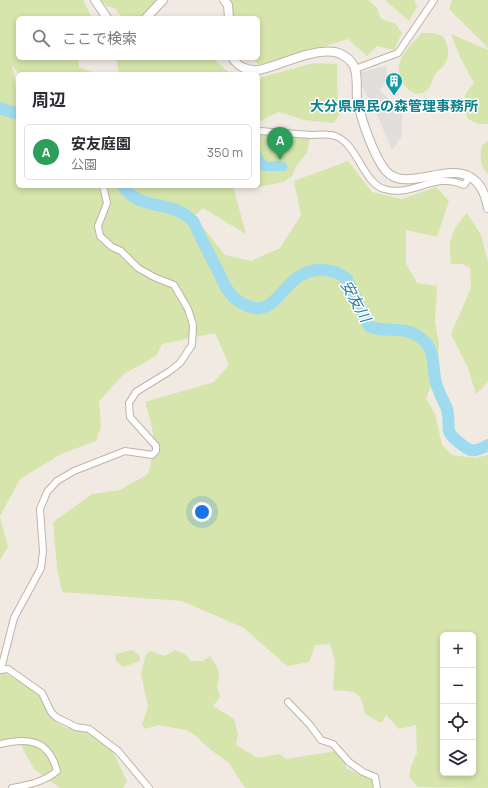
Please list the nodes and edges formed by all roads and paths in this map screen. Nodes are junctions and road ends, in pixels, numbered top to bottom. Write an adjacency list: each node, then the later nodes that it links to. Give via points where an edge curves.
1 (95, 0): 5 (street)
2 (163, 0): 6 (street)
3 (224, 0): 7 (street, via 228,5)
4 (434, 0): 9 (street, via 398,53)
5 (106, 16)
6 (148, 16)
7 (229, 16)
8 (235, 60): 9 (street, via 242,68 258,70 323,52 336,52 346,57)
9 (355, 69): 11 (street, via 359,107 369,136 386,171 397,179 406,180 451,173)
10 (260, 131): 11 (street, via 334,136 349,147 374,182 384,189 406,190 439,180 454,180 464,185)
11 (469, 178): 13 (street, via 479,186)
12 (103, 188): 14 (street, via 107,203 98,226 100,236 121,251 138,268 174,285 188,309 193,325 192,345 180,363 136,392 129,403 130,417 156,446 156,451 152,455 125,451 81,468 57,481 47,492 40,509 43,551 40,568 14,618)
13 (488, 208)
14 (0, 669): 18 (street, via 8,669 39,690 56,717 76,727 88,729 118,750)
15 (288, 702): 19 (street, via 321,740 333,744 349,762 375,777)
16 (0, 744): 17 (street, via 33,741 44,746 54,759 57,771 52,775 35,783)
17 (12, 788)
18 (149, 788)
19 (377, 788)

